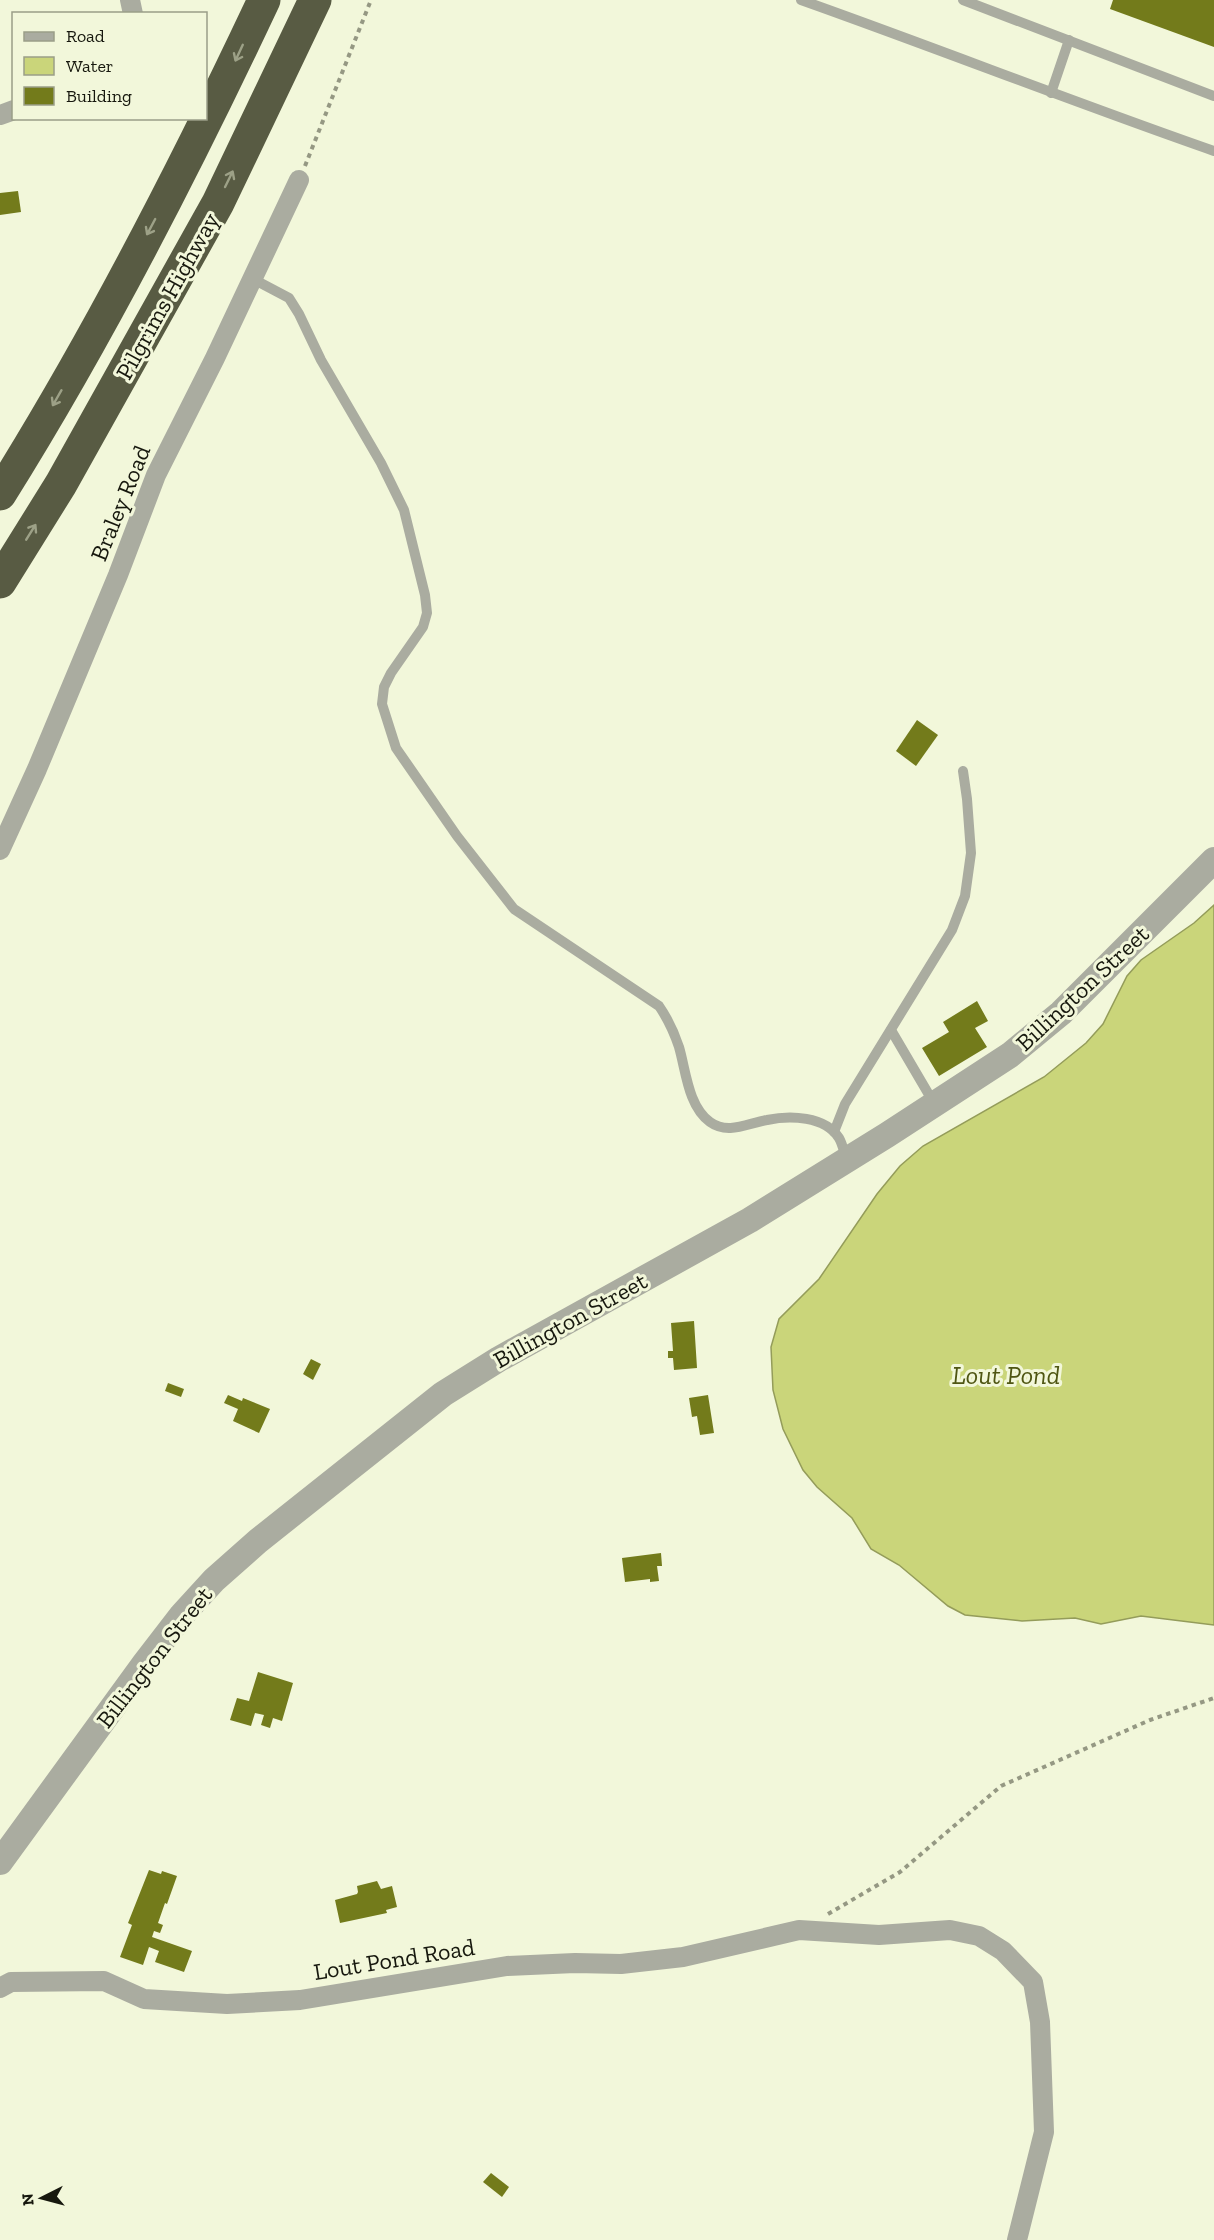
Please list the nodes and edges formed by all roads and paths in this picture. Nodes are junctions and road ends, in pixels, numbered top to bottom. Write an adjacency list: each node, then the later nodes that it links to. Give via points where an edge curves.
1 (264, 0): 9 (highway, Pilgrims Highway, one-way to 9)
2 (315, 0): 15 (highway, Pilgrims Highway, one-way to 2, via 61,484 218,204)
3 (371, 0): 12 (path)
4 (801, 0): 7 (lane)
5 (963, 0): 6 (lane)
6 (1069, 40): 7 (lane); 8 (lane)
7 (1051, 93): 11 (lane)
8 (1214, 96)
9 (207, 118)
10 (206, 120): 14 (highway, Pilgrims Highway, one-way to 14, via 81,356)
11 (1214, 151)
12 (299, 180): 13 (street, Braley Road)
13 (253, 279): 17 (street, Braley Road, via 156,475 37,769); 21 (lane, via 289,298 404,510 427,613 423,627 384,687 382,704 396,748 408,769 514,909 659,1006 679,1047 697,1108 711,1123 729,1129 770,1119 795,1118 817,1120)
14 (0, 494)
15 (0, 582)
16 (963, 771): 19 (lane, via 971,853 965,896 951,930)
17 (0, 850)
18 (1214, 860): 20 (street, Billington Street, via 1030,1041)
19 (891, 1030): 20 (lane); 21 (lane, via 845,1104)
20 (935, 1105): 22 (street, Billington Street)
21 (834, 1132): 22 (lane)
22 (847, 1160): 24 (street, Billington Street, via 750,1220 443,1394 258,1541 182,1615)
23 (1214, 1698): 25 (path, via 1150,1720 1001,1786 900,1872)
24 (0, 1862)
25 (799, 1930): 26 (street, Lout Pond Road, via 683,1957 621,1964 507,1966 300,2000 227,2004 144,1999 104,1981 11,1982); 27 (street, Lout Pond Road, via 879,1935 950,1930 979,1936 1003,1951 1033,1982 1040,2022 1044,2132)
26 (0, 1988)
27 (1017, 2240)

